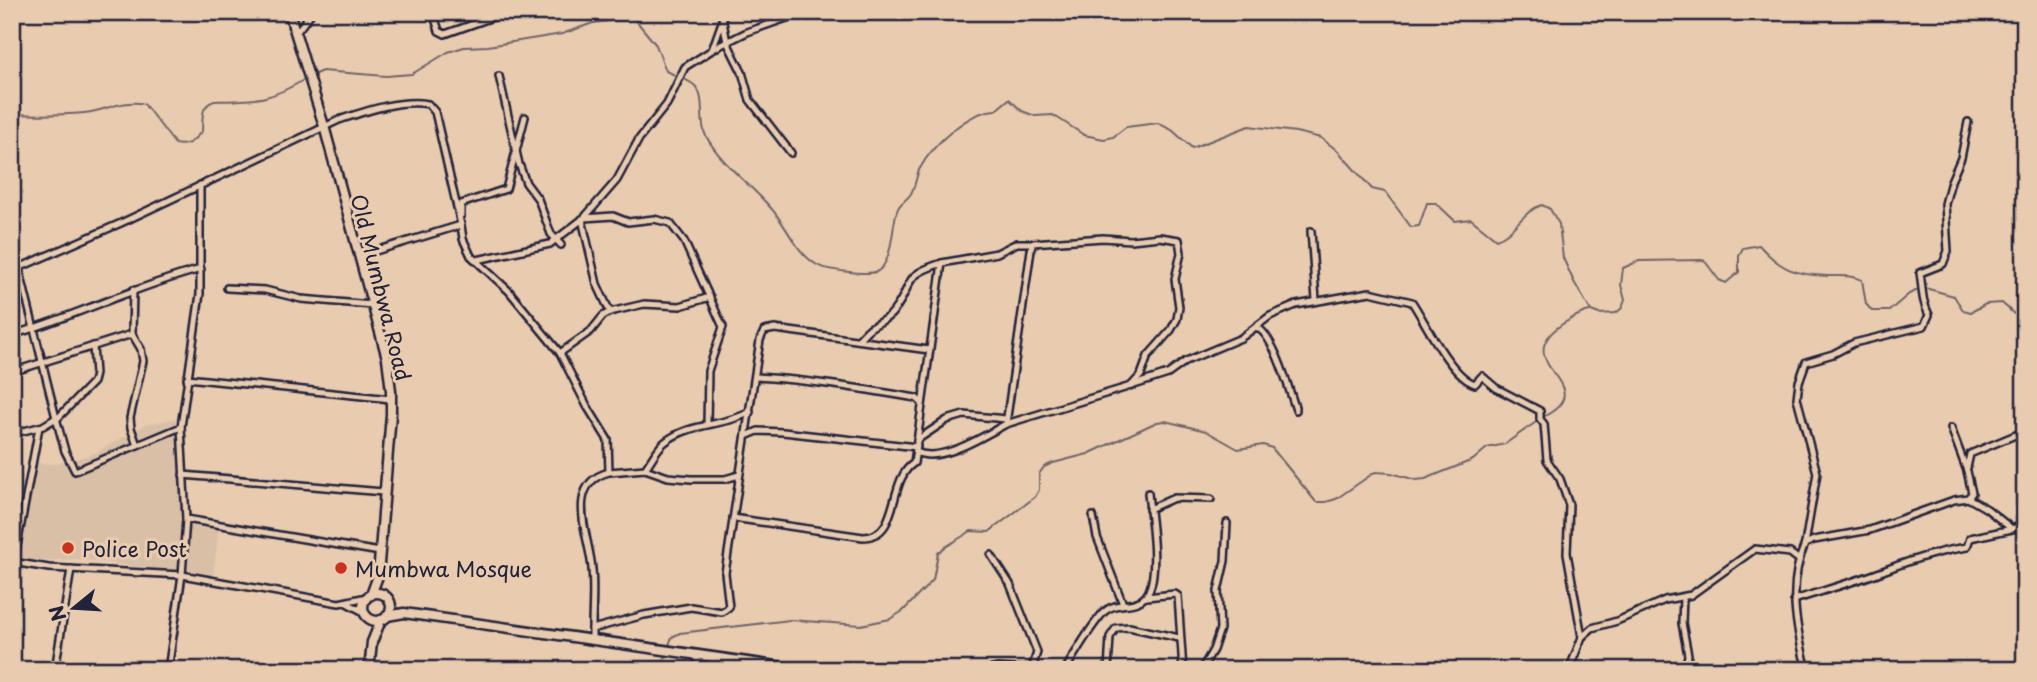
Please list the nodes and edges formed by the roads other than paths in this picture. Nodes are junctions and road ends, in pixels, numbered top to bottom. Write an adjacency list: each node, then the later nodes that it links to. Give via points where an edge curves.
1 (289, 12): 10 (main road, Old Mumbwa Road)
2 (312, 12): 10 (street)
3 (433, 12): 4 (street, via 439,31 445,34)
4 (507, 12)
5 (721, 12): 9 (street)
6 (778, 12): 8 (street)
7 (804, 12): 8 (street)
8 (779, 20): 11 (street)
9 (722, 22): 11 (street); 12 (street)
10 (296, 33): 16 (main road, Old Mumbwa Road)
11 (727, 42): 12 (street); 18 (street, via 751,100)
12 (712, 50): 20 (street, via 683,70 667,104 639,139 617,180)
13 (499, 76): 17 (street)
14 (525, 117): 17 (street)
15 (1968, 122): 90 (street, via 1945,204 1948,251 1943,264 1920,273 1921,300 1929,315 1924,326 1854,343 1806,362 1797,398 1817,473)
16 (324, 127): 19 (street); 21 (street, via 360,113 428,103 435,112); 25 (main road, Old Mumbwa Road)
17 (517, 152): 21 (street, via 506,189 461,204); 23 (street, via 526,183)
18 (791, 153)
19 (200, 185): 28 (street); 29 (street)
20 (583, 219): 23 (street); 33 (street, via 612,216 633,223 654,219 670,223 680,234); 36 (street, via 597,284)
21 (461, 225): 25 (street); 26 (street, via 467,249)
22 (1311, 231): 34 (street)
23 (559, 243): 26 (street)
24 (1032, 243): 27 (street); 49 (street, via 1103,237 1160,237 1181,242 1175,279 1177,319); 58 (street)
25 (359, 257): 35 (main road, Old Mumbwa Road)
26 (477, 261): 44 (street, via 509,291)
27 (942, 262): 41 (street, via 912,276 894,311); 43 (street)
28 (19, 268): 30 (street); 38 (street)
29 (201, 269): 32 (street); 48 (street)
30 (12, 271)
31 (227, 288): 35 (street)
32 (133, 289): 38 (street); 39 (street)
33 (710, 297): 36 (street, via 680,306 644,304); 59 (street, via 723,327 708,371)
34 (1316, 300): 37 (street, via 1277,312); 109 (street, via 1370,292 1409,300 1468,382 1475,384 1482,376 1540,411 1547,460 1568,498 1567,553)
35 (372, 305): 52 (main road, Old Mumbwa Road, via 387,358)
36 (610, 312): 44 (street)
37 (1258, 328): 49 (street, via 1168,374); 54 (street, via 1277,359)
38 (35, 329): 40 (street); 45 (street)
39 (132, 334): 42 (street); 68 (street, via 143,361 130,418)
40 (12, 335)
41 (857, 340): 43 (street); 47 (street, via 764,331)
42 (93, 346): 45 (street); 56 (street, via 93,383)
43 (929, 350): 50 (street)
44 (560, 353): 74 (street, via 608,440)
45 (43, 364): 46 (street); 56 (street)
46 (12, 372)
47 (756, 377): 51 (street); 55 (street)
48 (187, 378): 52 (street); 62 (street)
49 (1131, 386): 58 (street)
50 (923, 393): 51 (street); 53 (street)
51 (916, 398): 53 (street)
52 (391, 399): 79 (main road, Old Mumbwa Road)
53 (922, 402): 69 (street)
54 (1296, 410)
55 (750, 412): 57 (street); 60 (street)
56 (56, 419): 61 (street); 68 (street, via 75,471)
57 (738, 419): 59 (street); 60 (street)
58 (1006, 422): 69 (street, via 970,414 951,418); 70 (street)
59 (707, 424): 72 (street, via 664,442)
60 (748, 424): 65 (street); 67 (street)
61 (39, 426): 66 (street); 94 (street)
62 (181, 427): 68 (street); 75 (street)
63 (1951, 428): 73 (street)
64 (2025, 430): 73 (street, via 1970,454)
65 (758, 431): 67 (street); 69 (street)
66 (12, 434)
67 (746, 436): 76 (street)
68 (137, 445)
69 (917, 447): 70 (street); 71 (street)
70 (930, 457): 71 (street)
71 (914, 463): 85 (street, via 905,472 887,525 874,536)
72 (645, 469): 74 (street); 77 (street, via 668,477)
73 (1966, 471): 81 (street, via 1972,493)
74 (609, 472): 108 (street, via 599,474 589,485 582,509 592,567)
75 (183, 475): 79 (street); 86 (street)
76 (739, 475): 77 (street); 78 (street)
77 (725, 479): 78 (street)
78 (737, 488): 85 (street)
79 (383, 492): 91 (main road, Old Mumbwa Road)
80 (1147, 493): 83 (street)
81 (1968, 498): 89 (street); 90 (street, via 1870,530)
82 (1210, 499): 83 (street, via 1174,498)
83 (1149, 509): 99 (street, via 1153,554 1152,583)
84 (1093, 516): 104 (street)
85 (733, 518): 108 (street, via 725,573 730,603 725,611 691,607 645,615)
86 (186, 519): 91 (street); 96 (street)
87 (1227, 523): 125 (street, via 1225,561 1217,591 1220,629)
88 (2025, 524): 89 (street)
89 (2012, 529): 102 (street, via 1970,538 1966,547 1909,560)
90 (1805, 544): 93 (street)
91 (380, 552): 97 (main road, Old Mumbwa Road)
92 (991, 555): 121 (street, via 1010,584 1037,652)
93 (1798, 559): 100 (street, via 1790,552 1755,549); 102 (street)
94 (13, 562): 95 (street)
95 (71, 569): 96 (street); 115 (street)
96 (182, 575): 103 (street); 116 (street)
97 (378, 576): 98 (main road); 101 (main road)
98 (369, 596): 101 (main road, via 378,593); 103 (street); 106 (main road, via 363,604)
99 (1146, 597): 104 (street); 110 (street, via 1177,595)
100 (1683, 597): 109 (street, via 1592,628); 127 (street)
101 (387, 599): 105 (main road); 107 (main road, via 390,609)
102 (1794, 600): 128 (street)
103 (345, 602): 106 (street)
104 (1123, 604): 122 (street, via 1102,614)
105 (404, 613): 107 (main road); 108 (main road)
106 (366, 615): 107 (main road); 111 (main road)
107 (384, 618): 111 (main road)
108 (592, 634): 112 (main road)
109 (1583, 637): 126 (street)
110 (1179, 638): 123 (street, via 1115,628); 124 (street)
111 (372, 642): 117 (main road)
112 (694, 654): 113 (main road); 118 (street)
113 (717, 657): 114 (main road); 118 (street)
114 (772, 667): 119 (main road)
115 (55, 670)
116 (168, 670)
117 (369, 670)
118 (703, 670)
119 (804, 670)
120 (988, 670): 121 (street)
121 (1034, 670)
122 (1065, 670)
123 (1108, 670)
124 (1183, 670)
125 (1201, 670)
126 (1569, 670)
127 (1685, 670)
128 (1807, 670)

